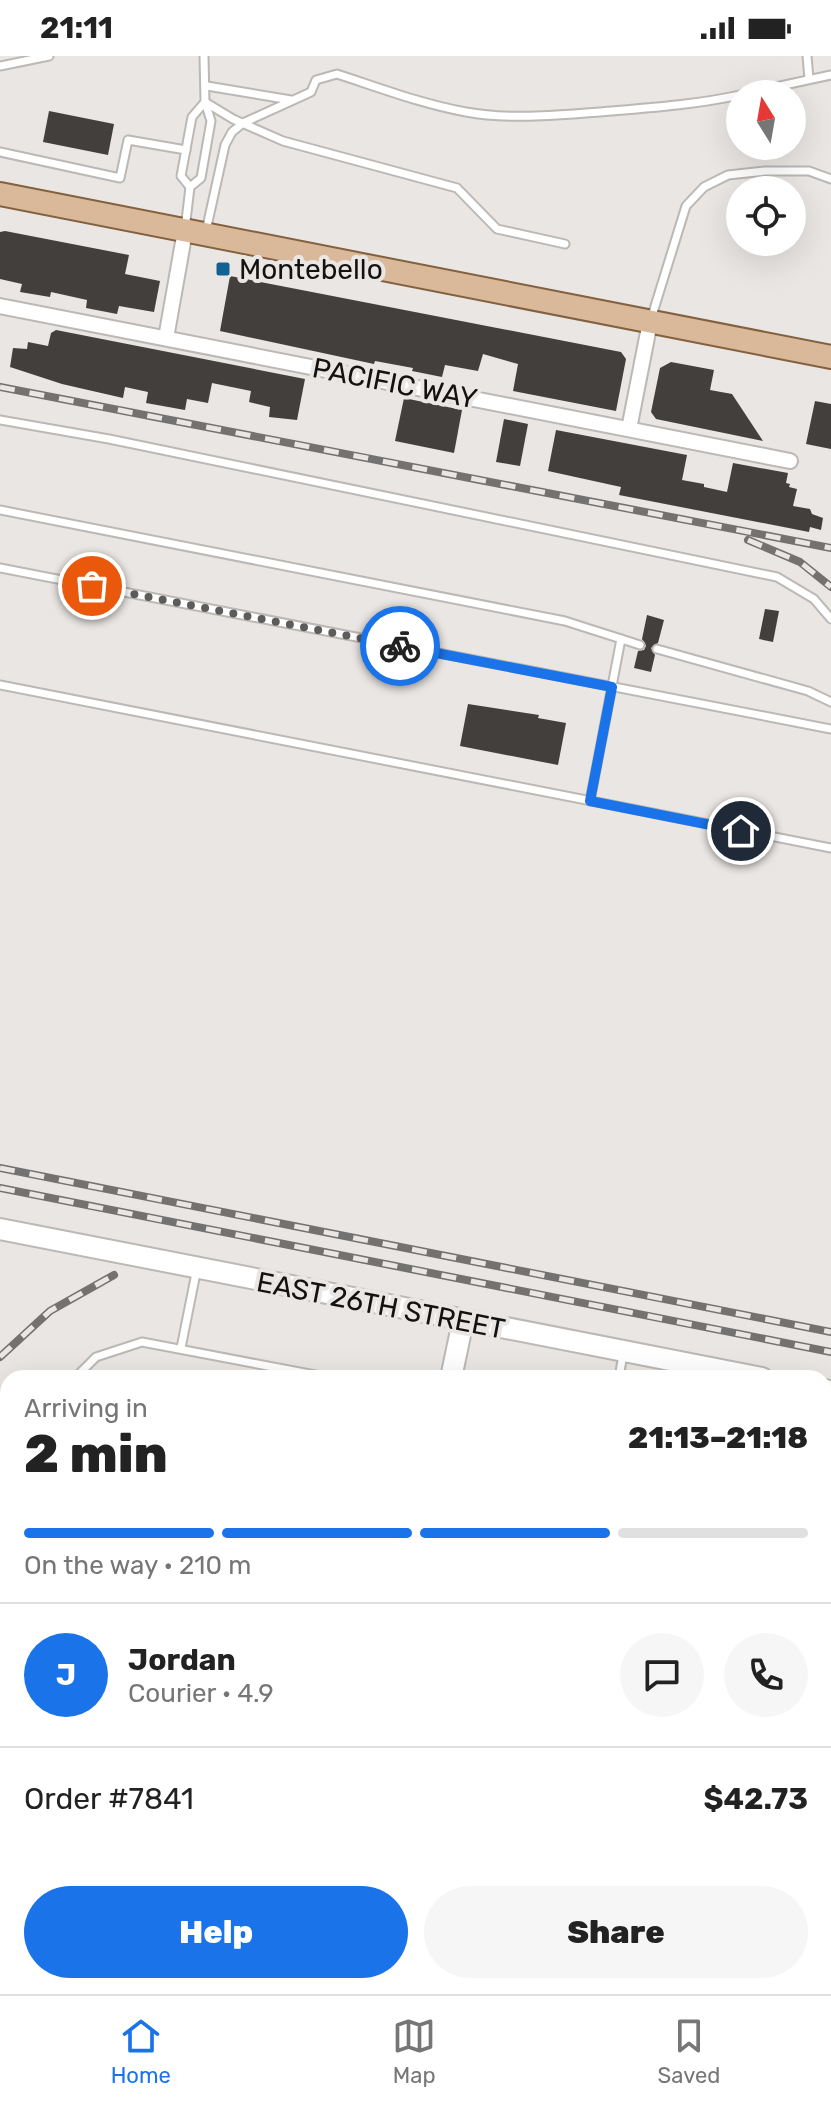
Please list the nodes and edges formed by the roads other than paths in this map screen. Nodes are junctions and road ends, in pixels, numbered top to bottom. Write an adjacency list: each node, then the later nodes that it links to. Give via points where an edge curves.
1 (49, 56): 4 (lane)
2 (204, 56): 8 (lane)
3 (807, 56): 6 (lane)
4 (0, 66)
5 (831, 75): 6 (lane)
6 (809, 79): 7 (lane)
7 (805, 80)
8 (207, 86): 10 (lane); 11 (lane)
9 (726, 97): 10 (lane, via 656,108 509,116 468,113 337,74 316,80 311,92)
10 (291, 100): 12 (lane)
11 (205, 102): 12 (lane); 13 (lane, via 192,117); 16 (lane, via 211,121 201,178)
12 (243, 123): 18 (lane, via 225,145); 19 (lane, via 283,141 457,188 497,229)
13 (186, 150): 14 (lane, via 128,140 120,178); 16 (lane, via 181,176)
14 (0, 152)
15 (831, 179): 21 (lane, via 809,171 765,171 728,175 704,187 686,206)
16 (190, 187): 18 (lane)
17 (0, 194): 18 (main road)
18 (195, 233): 21 (main road); 22 (street)
19 (565, 244)
20 (0, 306): 22 (street, PACIFIC WAY)
21 (650, 322): 23 (main road); 25 (street)
22 (166, 338): 25 (street, PACIFIC WAY)
23 (831, 357)
24 (0, 420): 29 (lane, via 777,577 814,599)
25 (629, 429): 26 (street, PACIFIC WAY)
26 (790, 461)
27 (0, 510): 30 (lane, via 565,621)
28 (0, 568): 34 (lane)
29 (831, 619)
30 (621, 639): 31 (lane); 34 (lane)
31 (640, 645)
32 (657, 649): 35 (lane)
33 (0, 685): 37 (lane)
34 (612, 687): 36 (lane); 37 (lane)
35 (831, 702)
36 (831, 729)
37 (590, 801): 38 (lane)
38 (831, 848)
39 (0, 1229): 40 (street, EAST 26TH STREET)
40 (197, 1268): 41 (street, EAST 26TH STREET); 42 (lane)
41 (463, 1321): 43 (street, EAST 26TH STREET); 46 (street)
42 (181, 1348): 44 (lane, via 137,1343 96,1357); 45 (lane)
43 (624, 1352): 47 (lane); 48 (street, EAST 26TH STREET)
44 (83, 1370)
45 (291, 1370)
46 (453, 1370)
47 (621, 1370)
48 (720, 1370)

